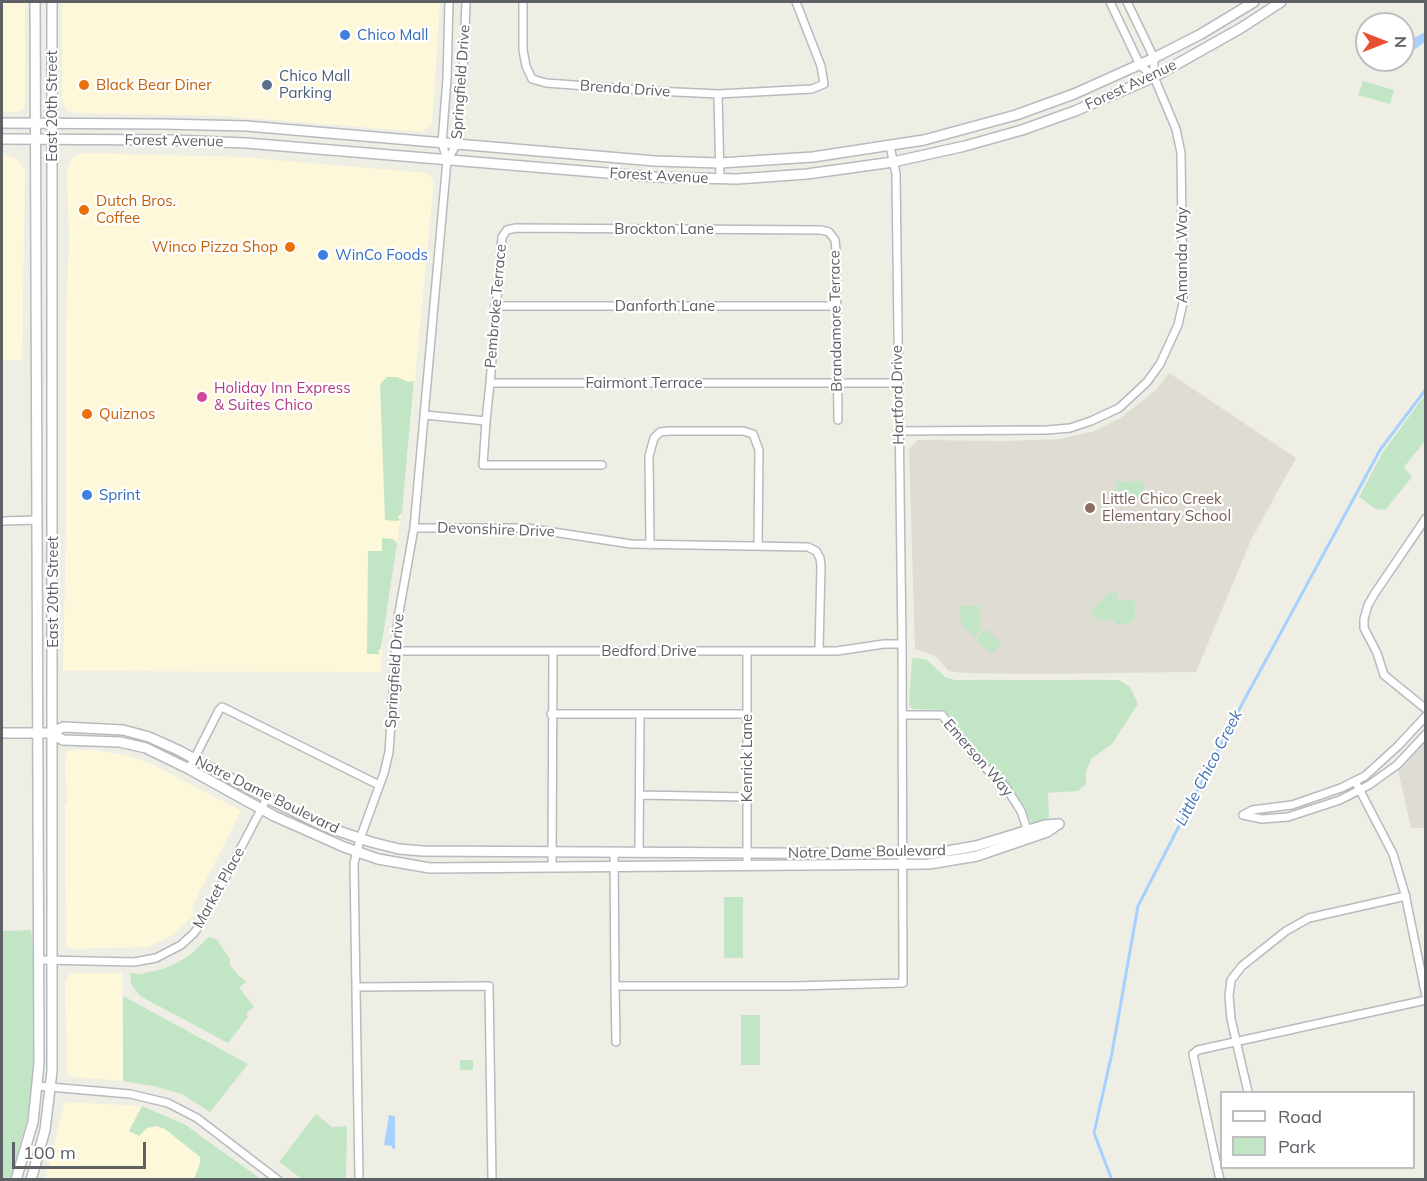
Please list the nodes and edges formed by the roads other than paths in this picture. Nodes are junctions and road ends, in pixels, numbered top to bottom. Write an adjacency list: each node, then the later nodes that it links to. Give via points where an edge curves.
1 (35, 2): 16 (street, East 20th Street)
2 (52, 2): 17 (street, East 20th Street)
3 (449, 2): 21 (street, Springfield Drive)
4 (466, 2): 22 (street, Springfield Drive)
5 (524, 2): 14 (street, Brenda Drive, via 523,50 532,79)
6 (796, 2): 14 (street, Brenda Drive, via 824,84 812,89)
7 (1110, 2): 12 (street)
8 (1127, 2): 11 (street)
9 (1254, 2): 11 (street, Forest Avenue)
10 (1281, 2): 13 (street, Forest Avenue)
11 (1154, 58): 12 (street, Forest Avenue); 13 (street)
12 (1140, 65): 13 (street); 23 (street, Forest Avenue, via 1016,115)
13 (1154, 77): 25 (street, Forest Avenue, via 1022,130); 38 (street, Amanda Way, via 1176,129 1181,153 1183,303 1178,325 1147,382 1119,408 1070,428)
14 (718, 94): 26 (street)
15 (2, 123): 16 (street, Forest Avenue)
16 (35, 123): 17 (street, Forest Avenue); 19 (street, East 20th Street)
17 (52, 123): 20 (street, East 20th Street); 21 (street, Forest Avenue, via 247,126)
18 (2, 140): 19 (street, Forest Avenue)
19 (35, 140): 20 (street, Forest Avenue); 41 (street, East 20th Street)
20 (52, 140): 24 (street, Forest Avenue, via 246,143); 59 (street, East 20th Street)
21 (442, 143): 22 (street, Forest Avenue); 24 (street, Springfield Drive)
22 (457, 144): 24 (street, Springfield Drive); 26 (street, Forest Avenue)
23 (890, 146): 25 (street, Hartford Drive); 26 (street, Forest Avenue, via 813,158)
24 (447, 160): 27 (street, Forest Avenue); 35 (street, Springfield Drive)
25 (893, 162): 27 (street, Forest Avenue, via 807,174); 34 (street, Hartford Drive)
26 (720, 163): 27 (street)
27 (720, 179)
28 (507, 230): 29 (street, Brockton Lane); 30 (street, Pembroke Terrace, via 502,237)
29 (821, 230): 31 (street, Brandamore Terrace, via 829,232 835,240)
30 (495, 306): 31 (street, Danforth Lane); 32 (street, Pembroke Terrace)
31 (835, 306): 33 (street, Brandamore Terrace)
32 (490, 383): 33 (street, Fairmont Terrace); 37 (street)
33 (837, 383): 34 (street, Fairmont Terrace); 36 (street, Brandamore Terrace)
34 (898, 383): 38 (street, Hartford Drive)
35 (425, 415): 37 (street); 43 (street, Springfield Drive)
36 (838, 420)
37 (486, 421): 39 (street, via 483,465)
38 (899, 430): 46 (street, Hartford Drive)
39 (602, 465)
40 (1425, 518): 51 (street, via 1375,593 1364,628 1384,675)
41 (37, 520): 42 (street); 58 (street, East 20th Street)
42 (2, 521)
43 (414, 528): 44 (street, Devonshire Drive, via 527,528); 47 (street, Springfield Drive)
44 (650, 545): 45 (street, Devonshire Drive); 45 (street, via 649,456 654,438 660,432 670,431 743,431 753,434 759,450)
45 (758, 546): 50 (street, Devonshire Drive, via 808,547 816,551 820,558)
46 (902, 644): 50 (street, Bedford Drive); 55 (street, Hartford Drive)
47 (395, 651): 48 (street, Bedford Drive); 64 (street, Springfield Drive, via 389,752)
48 (553, 651): 49 (street, Bedford Drive); 52 (street)
49 (747, 651): 50 (street, Bedford Drive); 54 (street, Kenrick Lane)
50 (819, 651)
51 (1425, 709)
52 (552, 714): 53 (street); 73 (street)
53 (640, 714): 54 (street); 66 (street)
54 (747, 714): 67 (street, Kenrick Lane)
55 (903, 715): 70 (street, Emerson Way, via 942,715 977,760 1005,786 1021,811); 77 (street, Hartford Drive)
56 (1425, 716): 63 (street, via 1398,746)
57 (2, 733): 58 (street, Notre Dame Boulevard)
58 (37, 733): 59 (street, Notre Dame Boulevard); 82 (street, East 20th Street)
59 (51, 733): 61 (street, Notre Dame Boulevard, via 63,728 123,730 149,737); 62 (street, Notre Dame Boulevard, via 63,740 120,742 146,748); 83 (street, East 20th Street)
60 (1425, 734): 65 (street, via 1397,765)
61 (194, 759): 62 (street); 64 (street, via 222,707); 68 (street, Notre Dame Boulevard)
62 (189, 769): 69 (street, Notre Dame Boulevard)
63 (1354, 781): 65 (street); 65 (street, via 1292,805 1252,810 1243,815 1262,819 1288,817)
64 (379, 785): 71 (street, Springfield Drive)
65 (1360, 790): 81 (street, via 1393,854)
66 (640, 795): 67 (street); 75 (street)
67 (747, 797): 76 (street, Kenrick Lane)
68 (267, 798): 69 (street, Market Place); 71 (street, Notre Dame Boulevard)
69 (261, 809): 72 (street, Notre Dame Boulevard); 83 (street, Market Place, via 202,922 181,945 156,958 134,962)
70 (1028, 834): 77 (street, Notre Dame Boulevard)
71 (360, 839): 72 (street, Springfield Drive); 73 (street, Notre Dame Boulevard, via 423,851)
72 (357, 852): 79 (street, Notre Dame Boulevard, via 430,867); 85 (street, Springfield Drive, via 353,881)
73 (552, 852): 74 (street, Notre Dame Boulevard); 79 (street)
74 (614, 852): 75 (street, Notre Dame Boulevard); 80 (street)
75 (639, 853): 76 (street, Notre Dame Boulevard)
76 (747, 853): 77 (street, Notre Dame Boulevard); 78 (street, Kenrick Lane)
77 (903, 859): 78 (street, Notre Dame Boulevard); 84 (street, Hartford Drive, via 903,983)
78 (747, 864): 80 (street, Notre Dame Boulevard)
79 (552, 866): 80 (street, Notre Dame Boulevard)
80 (614, 866): 84 (street)
81 (1406, 896): 86 (street); 87 (street, via 1309,918 1286,930 1242,966 1231,980 1229,996)
82 (39, 916): 83 (street, East 20th Street); 89 (street, East 20th Street)
83 (48, 960): 90 (street, East 20th Street)
84 (615, 986): 88 (street)
85 (356, 987): 95 (street, Springfield Drive); 96 (street, via 489,986)
86 (1425, 998): 87 (street)
87 (1236, 1041): 91 (street); 97 (street, via 1193,1054)
88 (616, 1042)
89 (38, 1086): 90 (street); 92 (street, East 20th Street, via 30,1133)
90 (51, 1087): 93 (street, East 20th Street, via 45,1130); 94 (street, via 129,1094 168,1103 197,1118)
91 (1248, 1091)
92 (16, 1179)
93 (31, 1179)
94 (278, 1179)
95 (359, 1179)
96 (492, 1179)
97 (1220, 1179)

